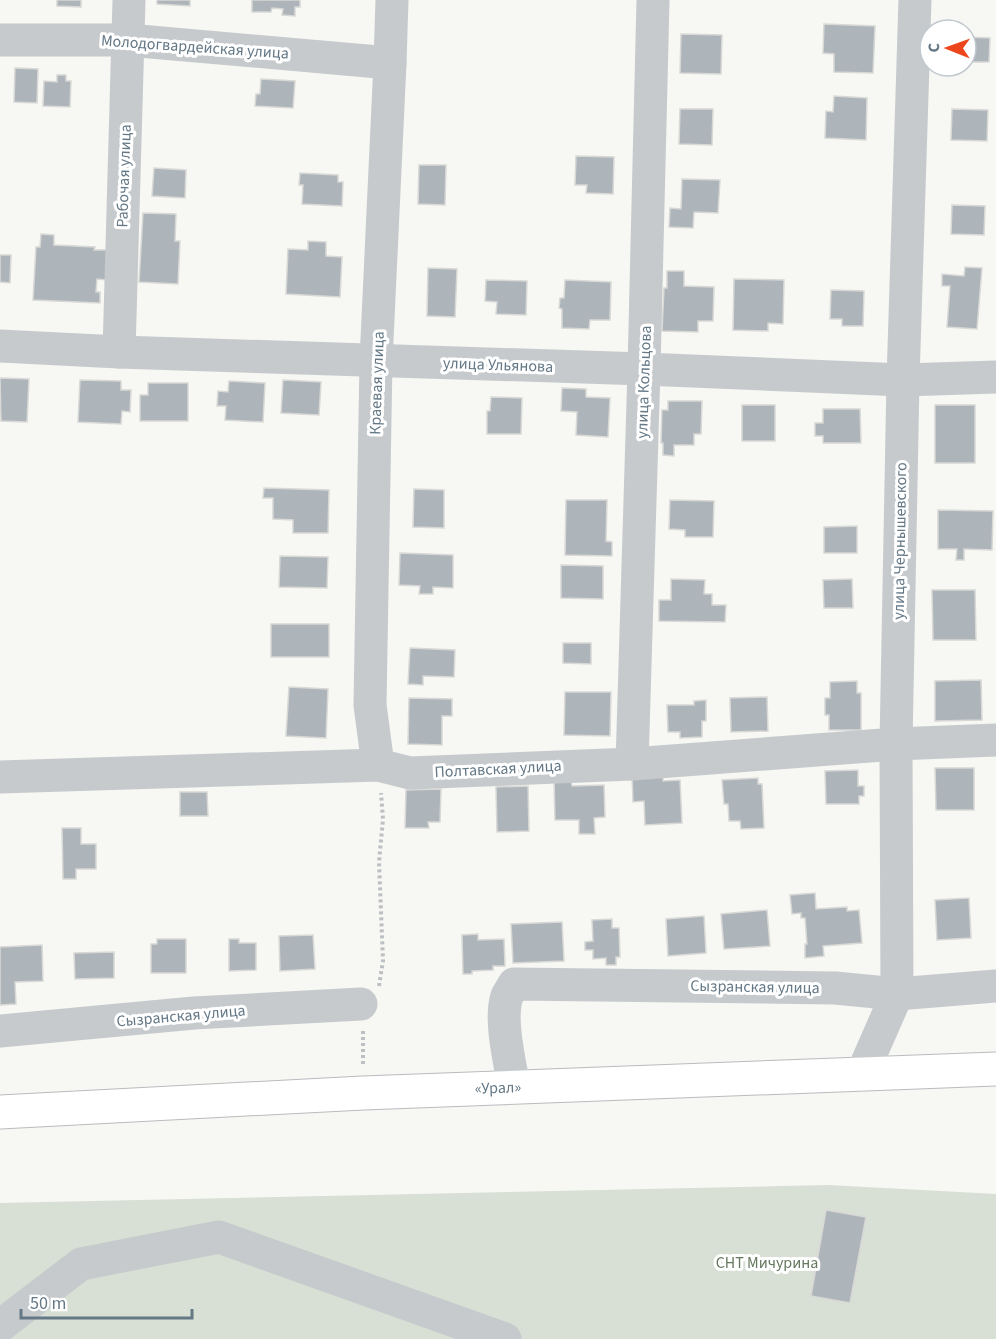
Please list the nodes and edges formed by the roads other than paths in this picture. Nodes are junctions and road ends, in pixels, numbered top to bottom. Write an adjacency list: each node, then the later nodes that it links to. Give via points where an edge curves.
1 (129, 0): 6 (street, Рабочая улица)
2 (392, 0): 7 (street, Краевая улица)
3 (652, 0): 11 (street, улица Кольцова)
4 (915, 0): 13 (street, улица Чернышевского)
5 (0, 40): 6 (street, Молодогвардейская улица)
6 (128, 40): 7 (street, Молодогвардейская улица); 9 (street, Рабочая улица)
7 (390, 63): 10 (street, Краевая улица)
8 (0, 346): 9 (street, улица Ульянова)
9 (119, 352): 10 (street, улица Ульянова)
10 (376, 362): 11 (street, улица Ульянова); 17 (street, Краевая улица, via 370,705)
11 (644, 369): 13 (street, улица Ульянова); 16 (street, улица Кольцова)
12 (996, 377): 13 (street, улица Ульянова)
13 (903, 380): 15 (street, улица Чернышевского)
14 (996, 740): 15 (street, Полтавская улица)
15 (896, 744): 16 (street, Полтавская улица); 20 (street, улица Чернышевского)
16 (632, 764): 17 (street, Полтавская улица, via 410,773)
17 (378, 765): 18 (street, Полтавская улица)
18 (0, 777)
19 (996, 986): 20 (street, Сызранская улица)
20 (897, 993): 24 (street, улица Чернышевского); 25 (street, Сызранская улица, via 835,988 514,984 504,1013)
21 (362, 1004): 22 (street, Сызранская улица, via 195,1013)
22 (0, 1031)
23 (996, 1069): 24 (highway, «Урал»)
24 (862, 1074): 25 (highway, «Урал»)
25 (514, 1087): 26 (highway, «Урал»)
26 (0, 1112)
27 (0, 1326): 28 (street, via 81,1264 219,1237)
28 (505, 1339)

